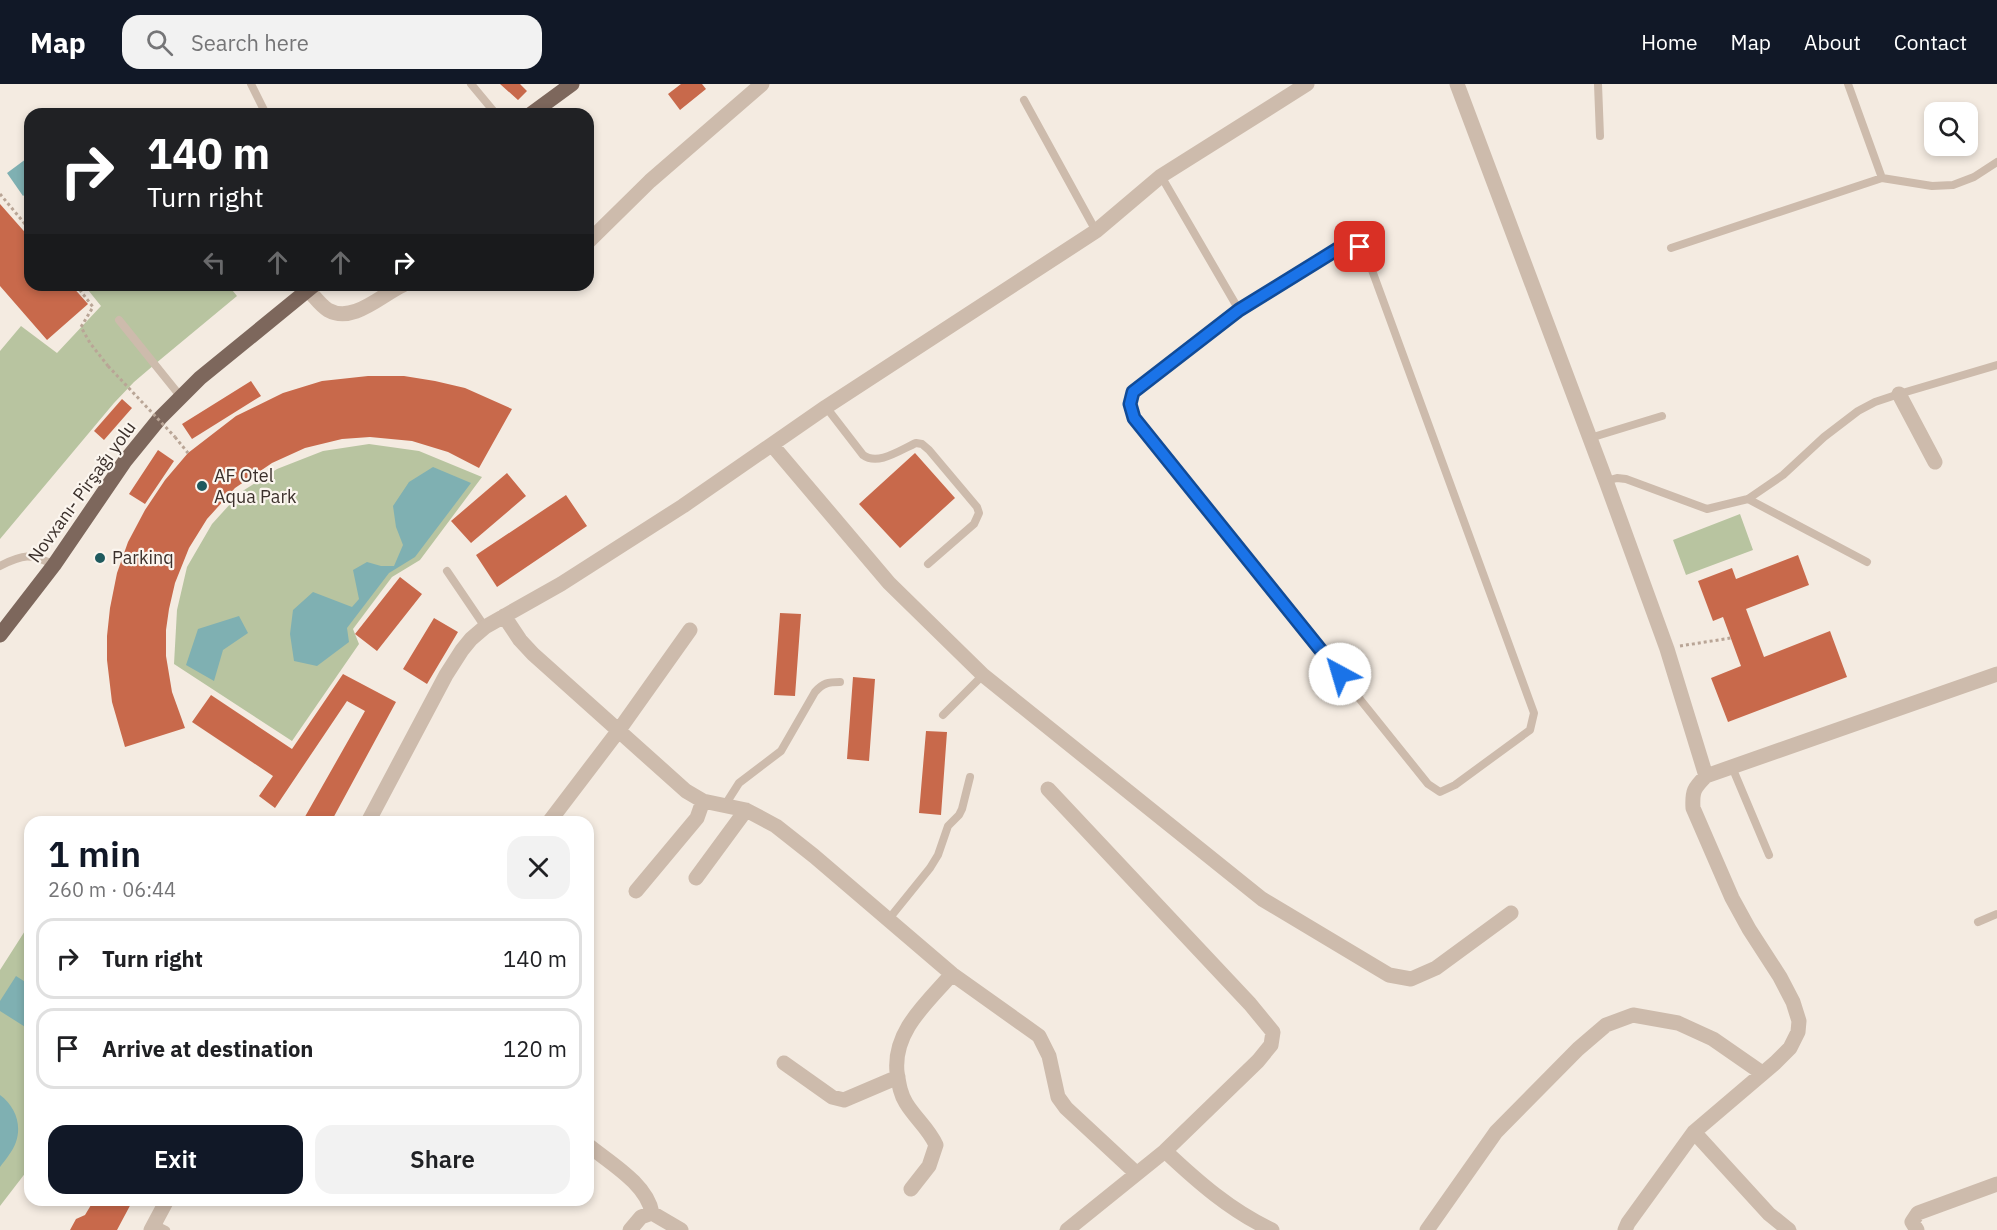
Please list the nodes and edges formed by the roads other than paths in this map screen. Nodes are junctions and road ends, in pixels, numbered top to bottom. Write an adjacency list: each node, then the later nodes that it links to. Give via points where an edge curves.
1 (251, 84): 10 (lane)
2 (471, 84): 11 (lane)
3 (572, 84): 12 (main road)
4 (762, 84): 18 (street, via 650,181)
5 (1307, 84): 15 (street)
6 (1457, 84): 30 (street)
7 (1598, 84): 13 (lane)
8 (1848, 84): 16 (lane)
9 (1024, 100): 17 (lane)
10 (263, 108)
11 (491, 108)
12 (539, 108)
13 (1600, 135)
14 (1997, 162): 16 (lane, via 1953,185 1932,186)
15 (1161, 176): 17 (street); 23 (lane)
16 (1882, 178): 19 (lane)
17 (1096, 231): 28 (street)
18 (594, 236)
19 (1671, 248)
20 (306, 291): 27 (main road, Novxanı- Pirşağı yolu)
21 (314, 291): 22 (street, via 328,310 339,313 356,312)
22 (393, 291)
23 (1239, 310): 23 (lane, via 1133,392 1130,404 1134,418 1428,784 1440,792 1530,730 1533,713 1369,262 1360,247 1349,242)
24 (119, 320): 27 (lane)
25 (1997, 365): 26 (lane)
26 (1899, 394): 32 (street); 34 (lane, via 1858,411 1783,475)
27 (181, 397): 37 (main road, Novxanı- Pirşağı yolu, via 125,461)
28 (826, 407): 31 (street); 36 (lane, via 869,459 922,444 977,507 979,513 974,524)
29 (1662, 416): 30 (lane)
30 (1590, 438): 33 (street)
31 (772, 445): 40 (street, via 656,524); 45 (street, via 889,583)
32 (1935, 462)
33 (1606, 481): 34 (lane, via 1626,479 1707,509); 50 (street, via 1667,649)
34 (1748, 499): 35 (lane)
35 (1867, 562)
36 (928, 564)
37 (54, 565): 38 (lane, via 26,555); 43 (main road, Novxanı- Pirşağı yolu)
38 (0, 566)
39 (447, 571): 41 (lane)
40 (504, 616): 41 (street); 48 (street, via 533,654)
41 (485, 627): 56 (street, via 462,650 446,675)
42 (690, 630): 48 (street)
43 (0, 635)
44 (1997, 674): 49 (street)
45 (983, 675): 47 (lane); 61 (street, via 1262,899 1389,975 1410,979 1436,968)
46 (840, 681): 54 (lane, via 821,685 781,751 739,783)
47 (943, 715)
48 (619, 730): 53 (street, via 686,791); 57 (street)
49 (1732, 767): 50 (street); 58 (lane)
50 (1706, 776): 67 (street, via 1692,793 1693,808 1732,898 1780,977 1799,1021 1790,1047)
51 (970, 777): 63 (lane, via 962,809 948,826 938,855)
52 (1048, 789): 71 (street, via 1273,1032 1271,1045 1258,1060)
53 (703, 801): 54 (street); 60 (street, via 697,818)
54 (725, 806): 55 (street)
55 (746, 810): 59 (street); 63 (street, via 776,826)
56 (371, 816)
57 (554, 816)
58 (1769, 855)
59 (696, 878)
60 (636, 891)
61 (1511, 914)
62 (1997, 914): 64 (lane)
63 (888, 920): 65 (street)
64 (1978, 922)
65 (952, 974): 68 (street, via 901,1038 896,1061); 72 (street, via 1038,1036 1049,1056 1058,1097)
66 (784, 1063): 68 (street, via 832,1097 844,1100)
67 (1762, 1073): 69 (street); 82 (street, via 1713,1039 1678,1023 1633,1015 1606,1025 1496,1132)
68 (898, 1077): 74 (street, via 907,1105 936,1145 928,1166)
69 (1694, 1132): 83 (street); 84 (street, via 1768,1214)
70 (594, 1150): 76 (street, via 643,1190)
71 (1165, 1151): 72 (street); 78 (street, via 1204,1187)
72 (1136, 1173): 81 (street)
73 (1997, 1184): 85 (street, via 1918,1213 1912,1222)
74 (911, 1189)
75 (165, 1206): 77 (street)
76 (652, 1213): 79 (street, via 641,1217); 80 (street)
77 (157, 1228)
78 (1264, 1228)
79 (630, 1230)
80 (681, 1230)
81 (1067, 1230)
82 (1427, 1230)
83 (1626, 1230)
84 (1789, 1230)
85 (1917, 1230)

